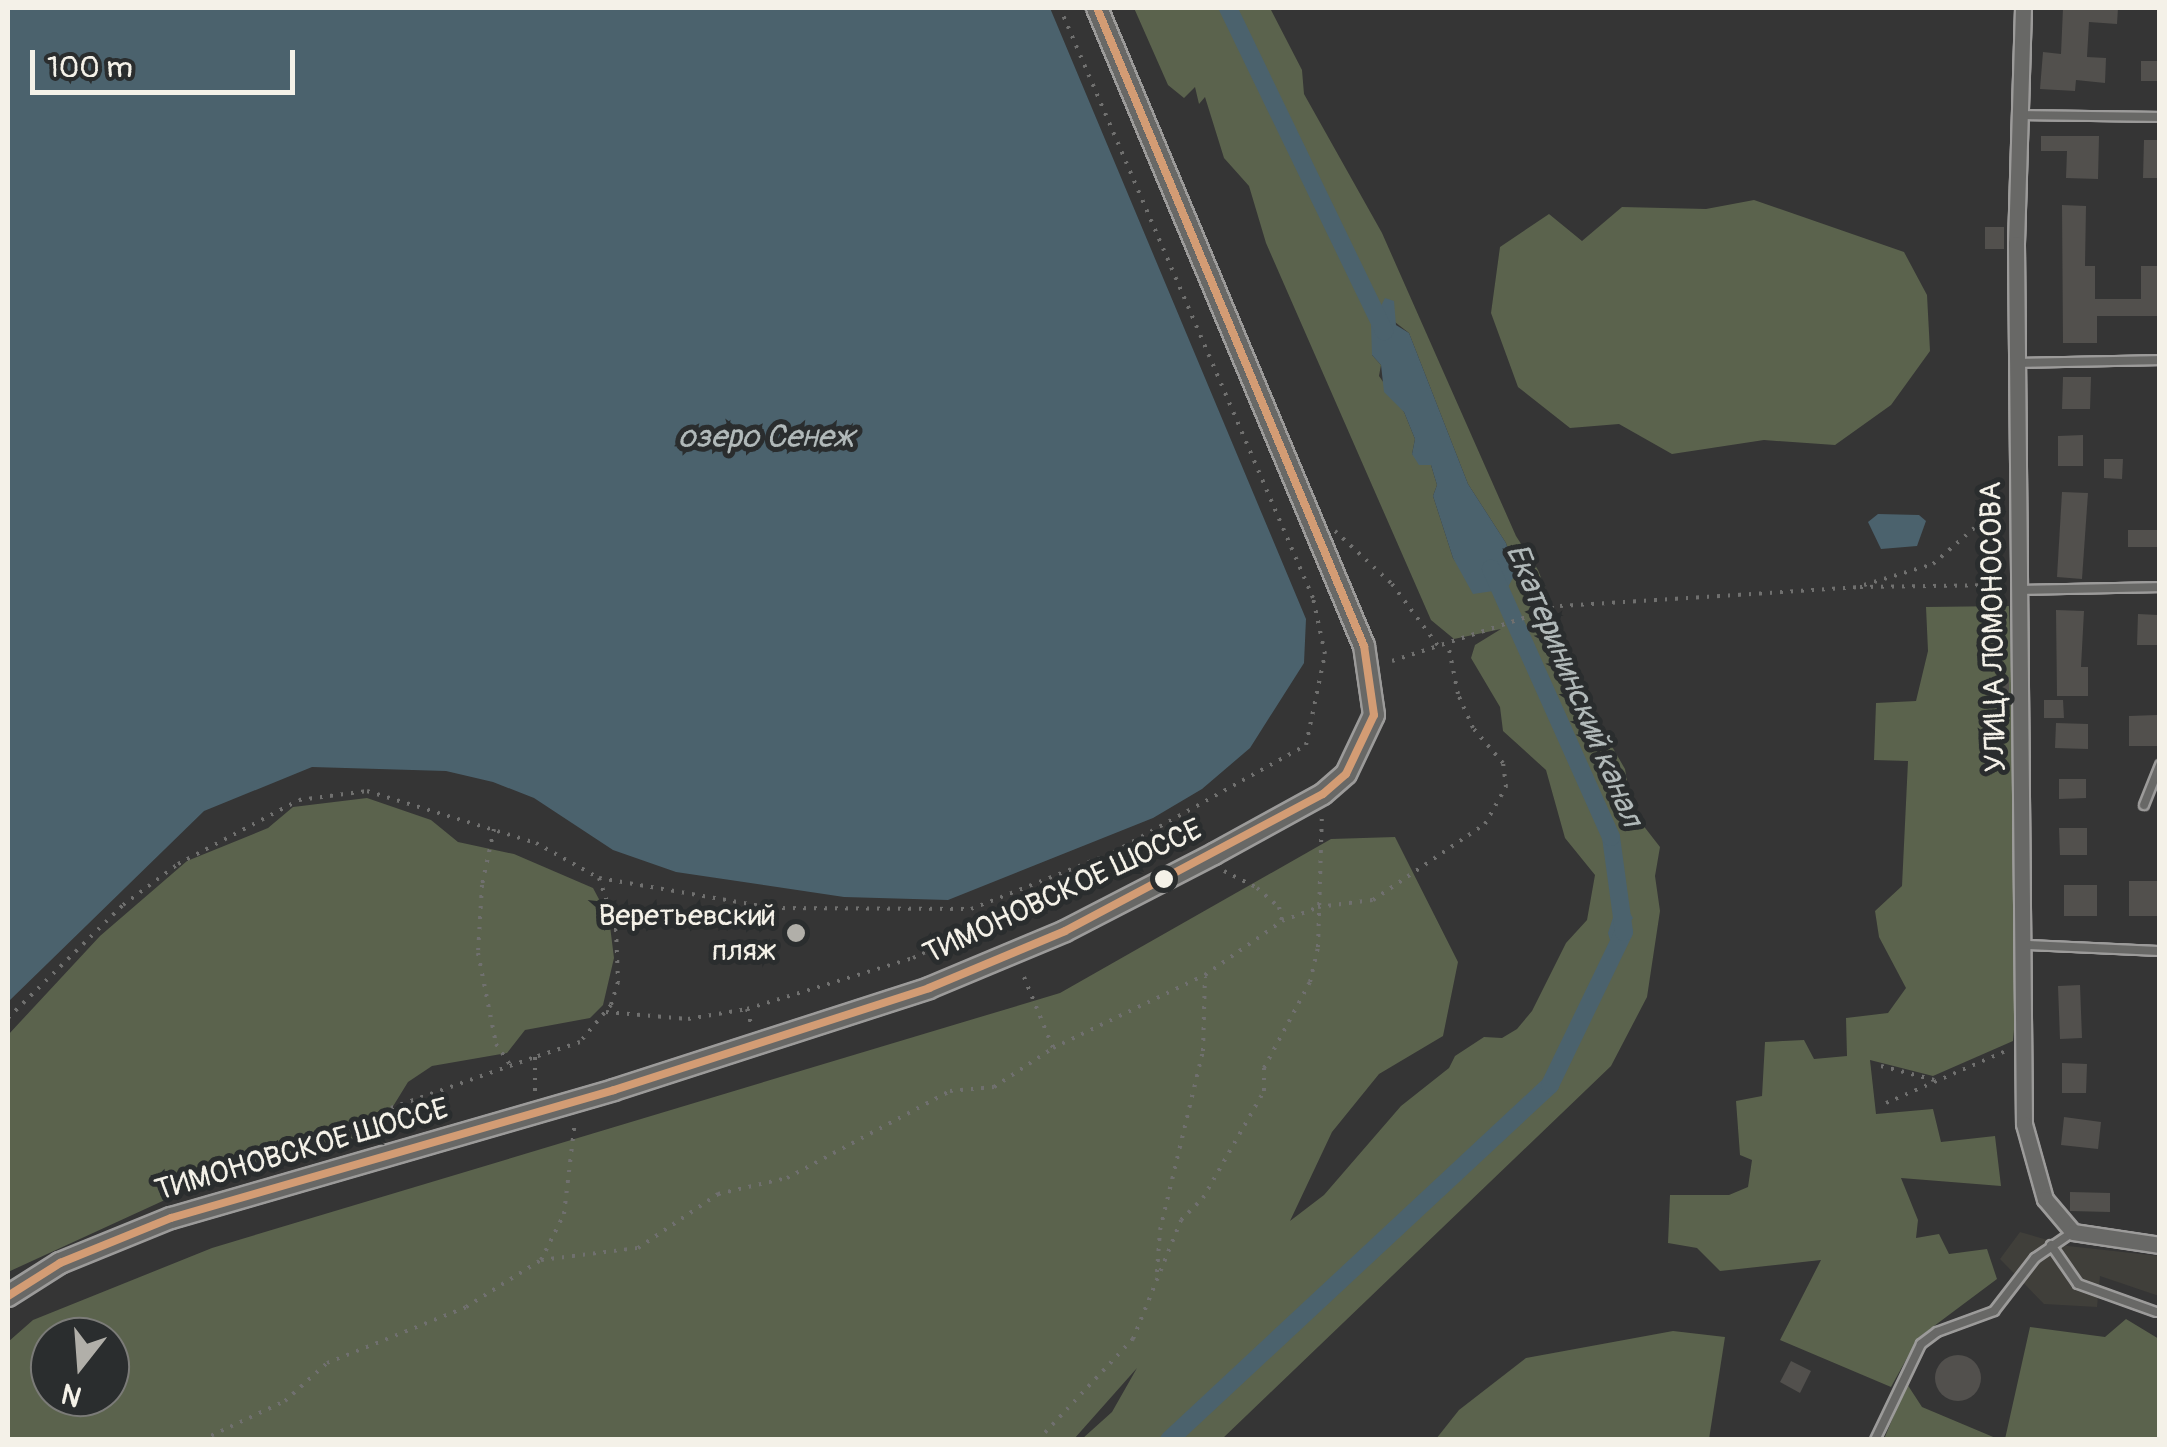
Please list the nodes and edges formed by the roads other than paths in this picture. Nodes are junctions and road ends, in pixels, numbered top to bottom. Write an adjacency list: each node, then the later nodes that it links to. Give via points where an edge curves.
1 (1097, 8): 16 (street, ТИМОНОВСКОЕ ШОССЕ, via 1364,646 1374,715 1359,756 1323,794 1064,930 964,974 578,1100 171,1218 60,1263)
2 (2023, 8): 3 (street, УЛИЦА ЛОМОНОСОВА)
3 (2021, 115): 4 (lane); 6 (street, УЛИЦА ЛОМОНОСОВА)
4 (2160, 116)
5 (2160, 360): 6 (lane)
6 (2018, 362): 8 (street, УЛИЦА ЛОМОНОСОВА)
7 (2160, 587): 8 (lane)
8 (2022, 590): 11 (street, УЛИЦА ЛОМОНОСОВА)
9 (2160, 765): 10 (lane)
10 (2144, 805)
11 (2027, 945): 12 (lane); 13 (street, УЛИЦА ЛОМОНОСОВА, via 2024,1124 2044,1199)
12 (2160, 951)
13 (2074, 1232): 14 (lane); 15 (street)
14 (2051, 1245): 17 (lane, via 2078,1284); 18 (lane, via 1994,1311 1921,1344)
15 (2160, 1245)
16 (8, 1296)
17 (2156, 1312)
18 (1874, 1440)

